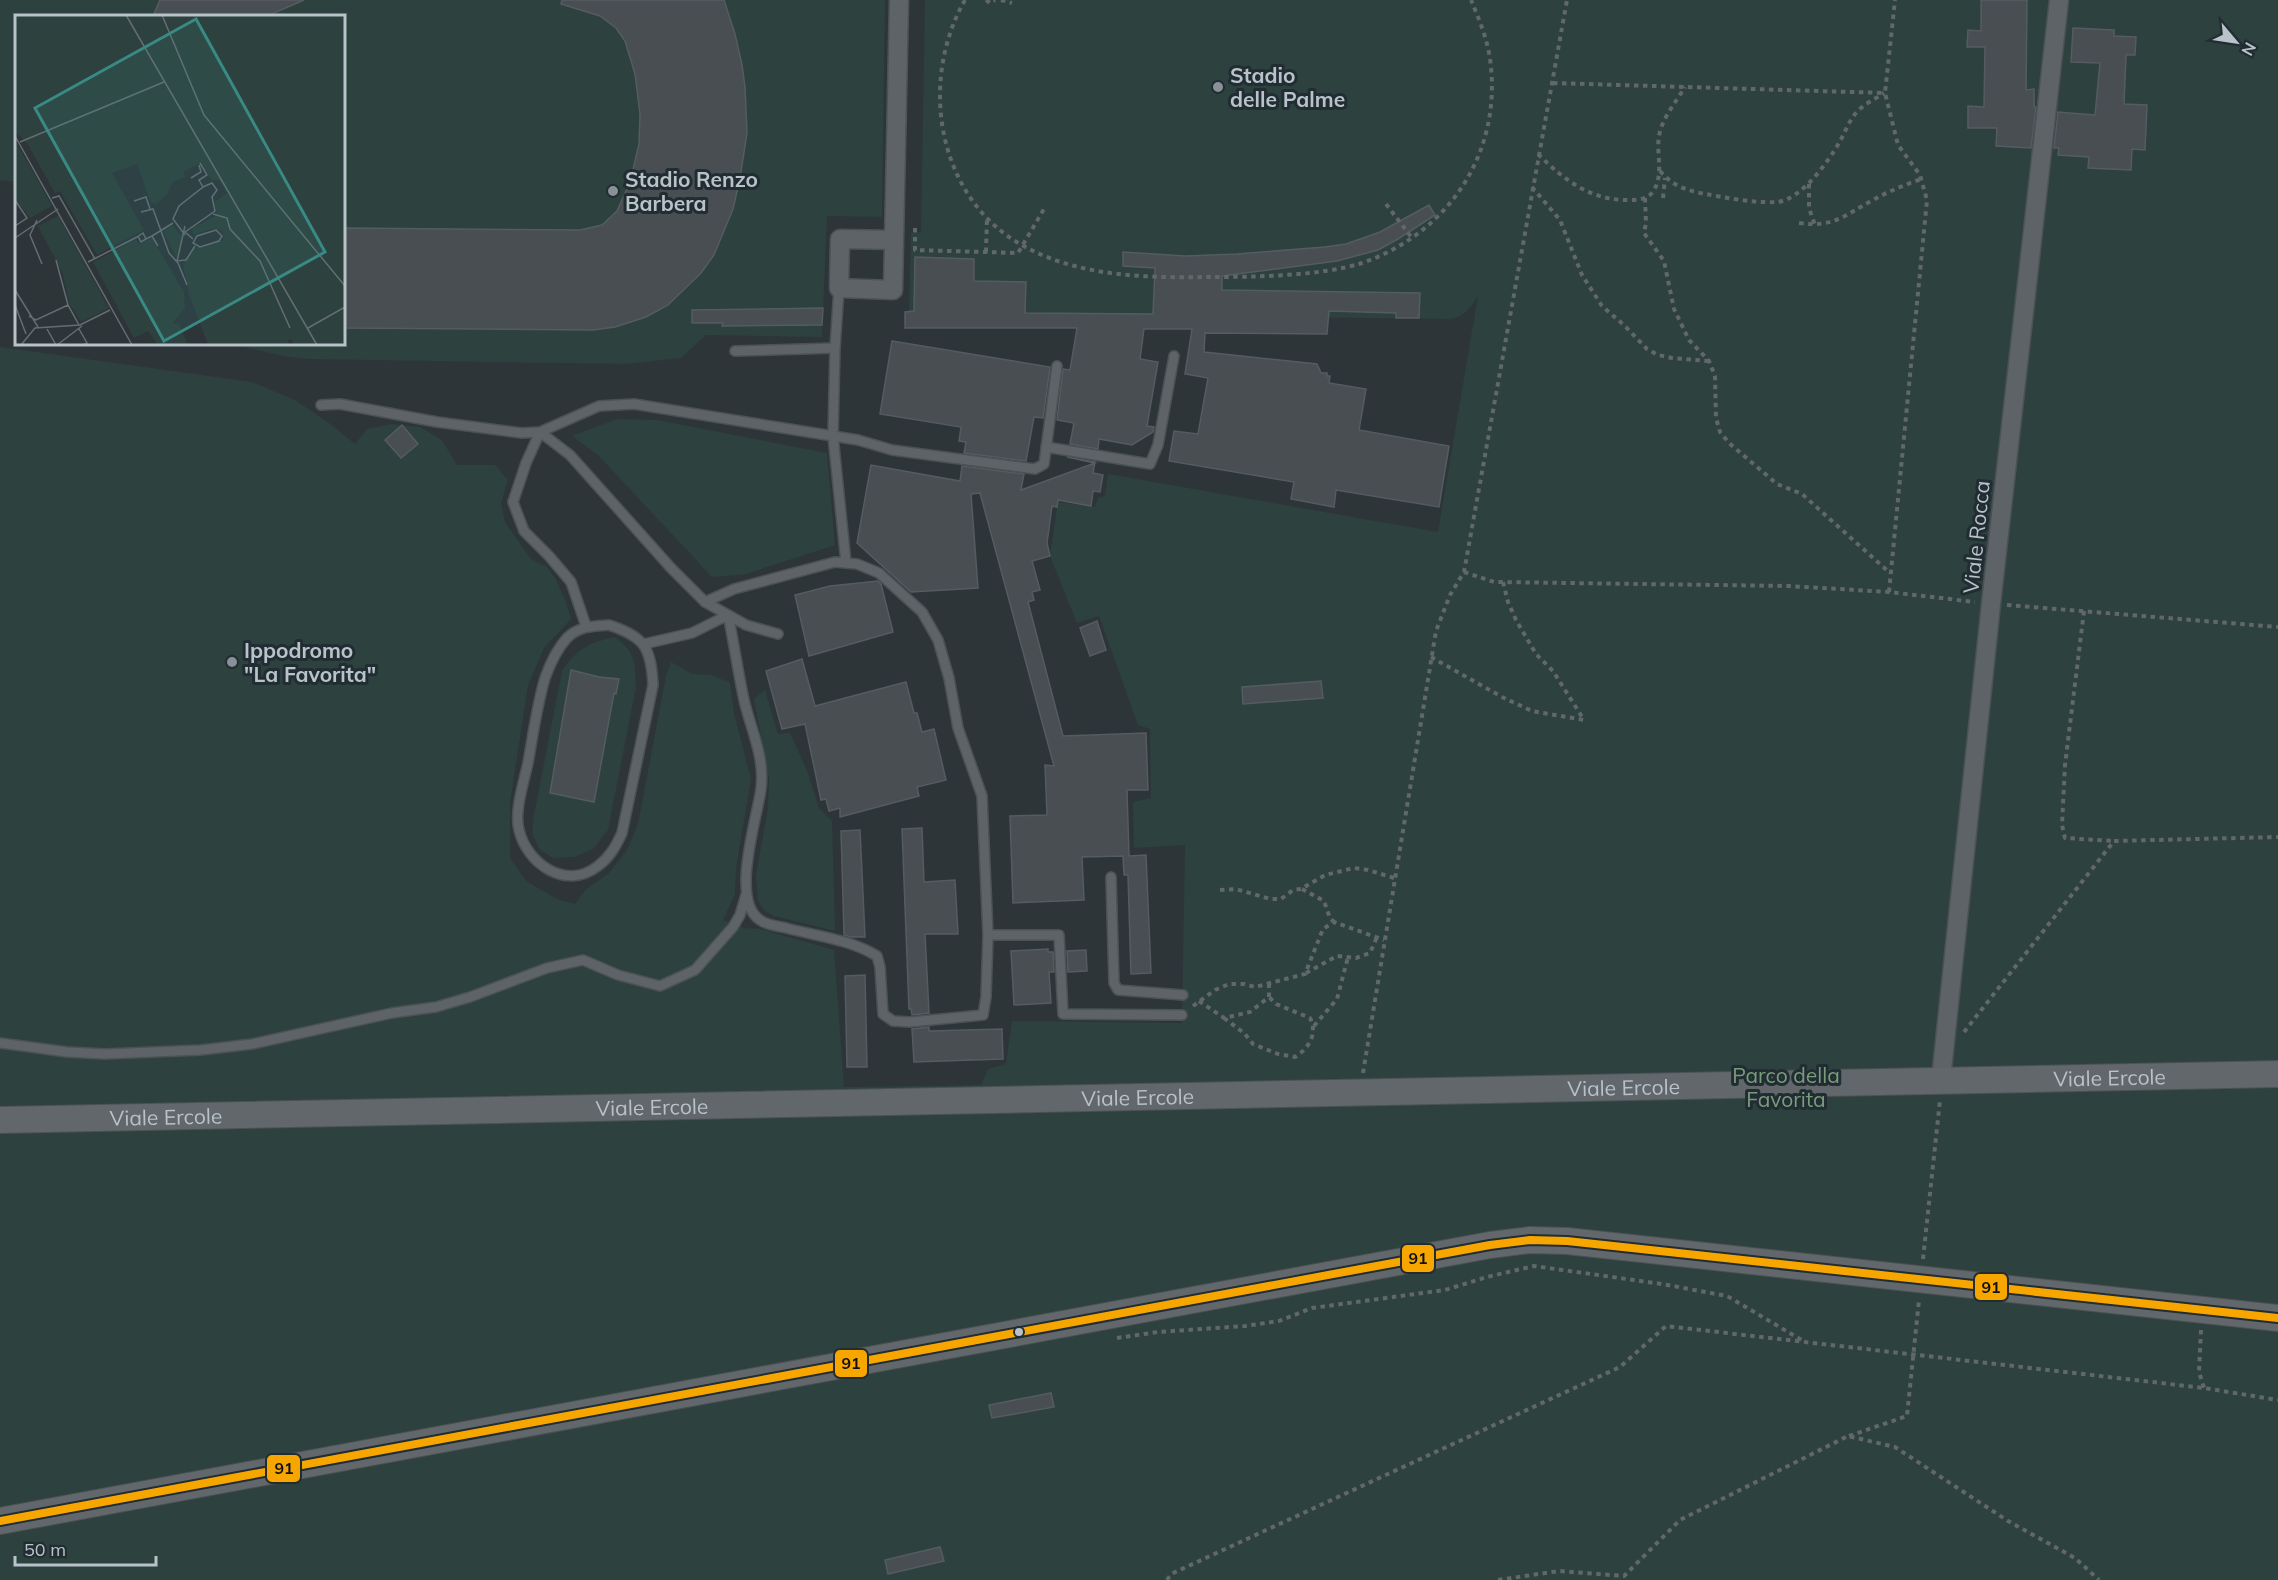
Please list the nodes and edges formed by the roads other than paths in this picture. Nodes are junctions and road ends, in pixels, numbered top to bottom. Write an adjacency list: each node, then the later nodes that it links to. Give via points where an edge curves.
1 (899, 0): 3 (street)
2 (2059, 0): 26 (street, Viale Rocca)
3 (894, 240): 4 (street, via 840,239); 4 (street, via 893,290)
4 (839, 288): 5 (lane)
5 (835, 348): 6 (lane); 11 (lane)
6 (735, 351)
7 (1174, 356): 12 (lane, via 1158,446 1150,464)
8 (1058, 366): 12 (lane)
9 (321, 405): 10 (lane, via 340,404 483,428)
10 (540, 432): 11 (lane, via 599,406 634,404); 14 (lane, via 570,455); 16 (lane, via 513,502 524,531 571,582)
11 (833, 436): 12 (lane, via 892,450 1035,469 1044,464); 13 (lane)
12 (1046, 447)
13 (846, 563): 14 (lane, via 835,562 734,589); 21 (lane, via 879,573 922,612 938,640 957,728 982,796)
14 (705, 602): 15 (lane)
15 (728, 615): 17 (lane); 18 (lane, via 692,633); 20 (lane, via 744,702 762,764)
16 (586, 626): 18 (lane, via 609,625 627,631); 18 (lane, via 568,637 545,677 519,806 518,828 525,850 548,871 582,874 598,867 622,833 653,685 651,661)
17 (778, 634)
18 (644, 644)
19 (1111, 877): 22 (lane, via 1114,983 1118,990)
20 (746, 895): 21 (lane, via 751,913 761,921 836,940 877,956 882,1014 893,1021 983,1016); 24 (lane, via 734,927 695,970 660,986 618,975 583,960 547,968 436,1007 252,1044 105,1054)
21 (988, 935): 23 (lane, via 1059,935 1063,1014)
22 (1182, 995)
23 (1182, 1015)
24 (0, 1043)
25 (2278, 1074): 26 (street, Viale Ercole)
26 (1941, 1079): 27 (street, Viale Ercole)
27 (0, 1120)
28 (2278, 1318): 29 (street, via 1567,1240 1530,1240)
29 (0, 1521)

